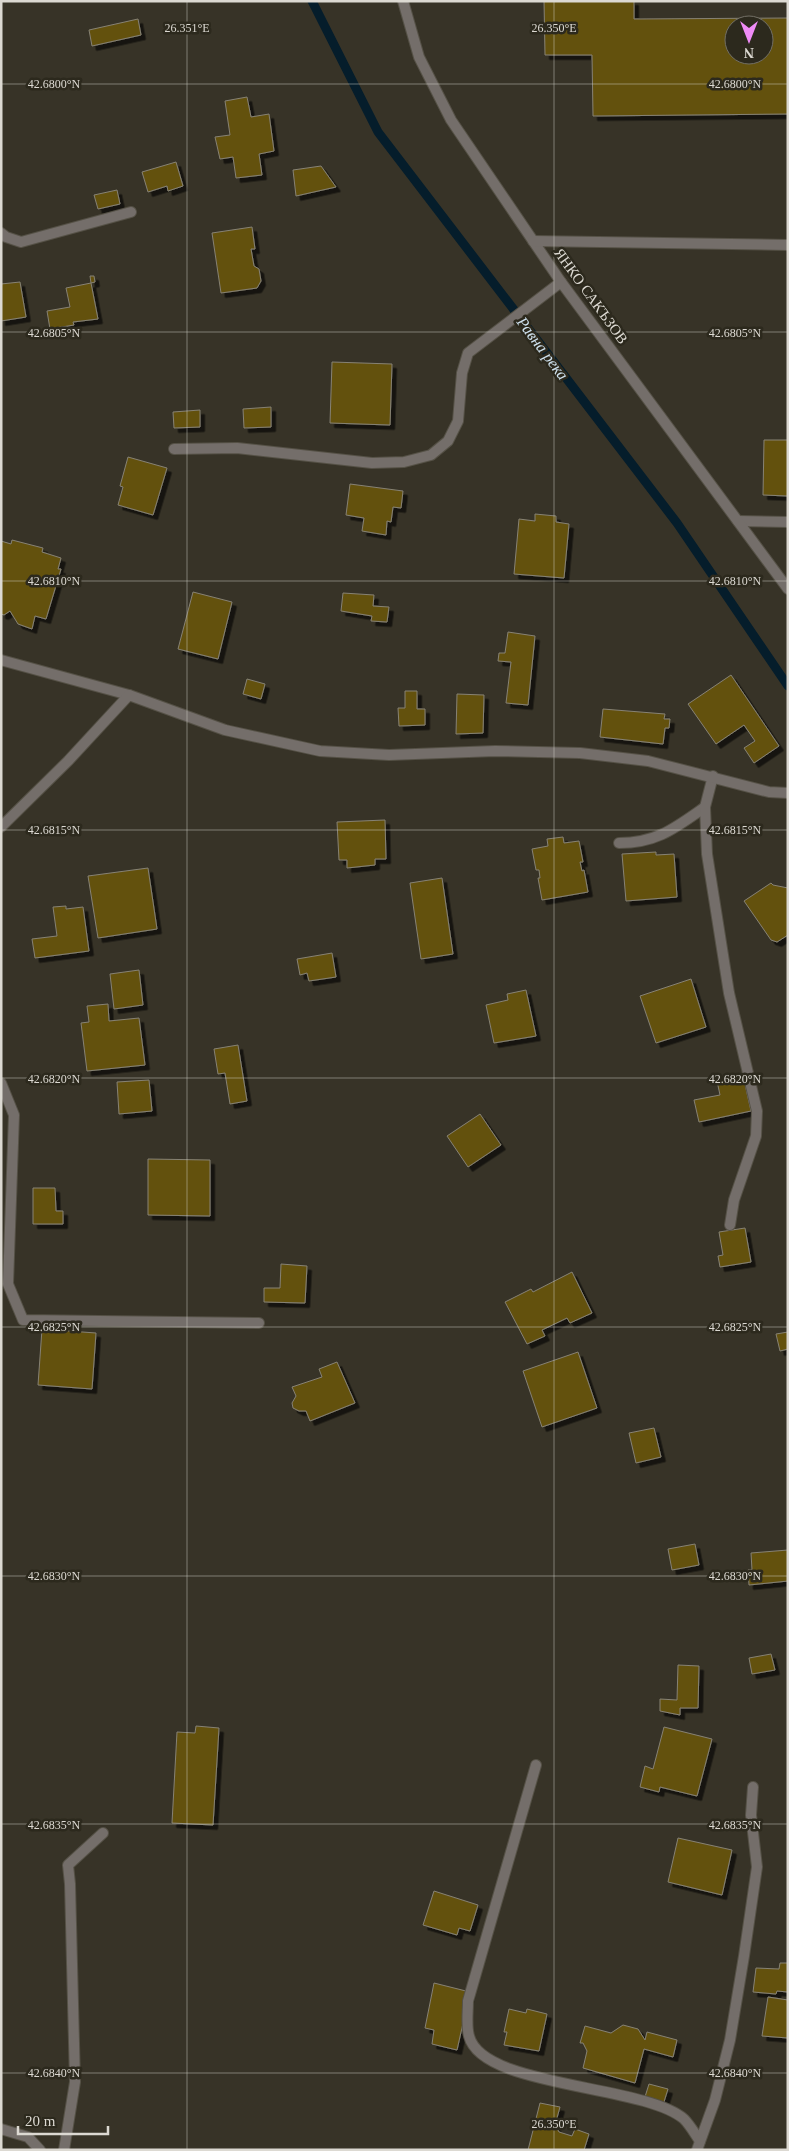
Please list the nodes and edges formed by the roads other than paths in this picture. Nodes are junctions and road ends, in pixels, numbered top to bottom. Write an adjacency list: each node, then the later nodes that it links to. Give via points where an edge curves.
1 (403, 1): 4 (street, ЯНКО САКЪЗОВ, via 419,57 451,120)
2 (131, 212): 3 (street, via 21,242)
3 (1, 233)
4 (533, 241): 5 (street); 6 (street, ЯНКО САКЪЗОВ)
5 (788, 245)
6 (561, 282): 7 (street, via 468,353 462,373 458,421 448,441 431,455 404,462 372,463 237,448); 8 (street, ЯНКО САКЪЗОВ)
7 (174, 449)
8 (738, 521): 9 (street); 10 (street, ЯНКО САКЪЗОВ)
9 (788, 522)
10 (788, 589)
11 (1, 660): 12 (street)
12 (129, 695): 13 (street, via 225,730 320,750 389,755 495,750 580,753 648,762); 16 (street)
13 (713, 776): 14 (street, via 769,792); 15 (street)
14 (788, 793)
15 (704, 807): 17 (street, via 671,831 640,843); 19 (street, via 707,854 729,993 757,1111 756,1136 734,1200)
16 (1, 827)
17 (619, 843)
18 (1, 1083): 20 (street, via 14,1115 8,1284 23,1320)
19 (730, 1226)
20 (259, 1323)
21 (536, 1765): 25 (street, via 468,2001 469,2037 483,2057 508,2069 658,2105 684,2119)
22 (753, 1788): 25 (street, via 751,1815 757,1867 730,2040 715,2100)
23 (103, 1833): 27 (street, via 68,1864 74,2082)
24 (1, 2129): 26 (street, via 28,2137)
25 (698, 2145)
26 (40, 2150)
27 (64, 2150)

